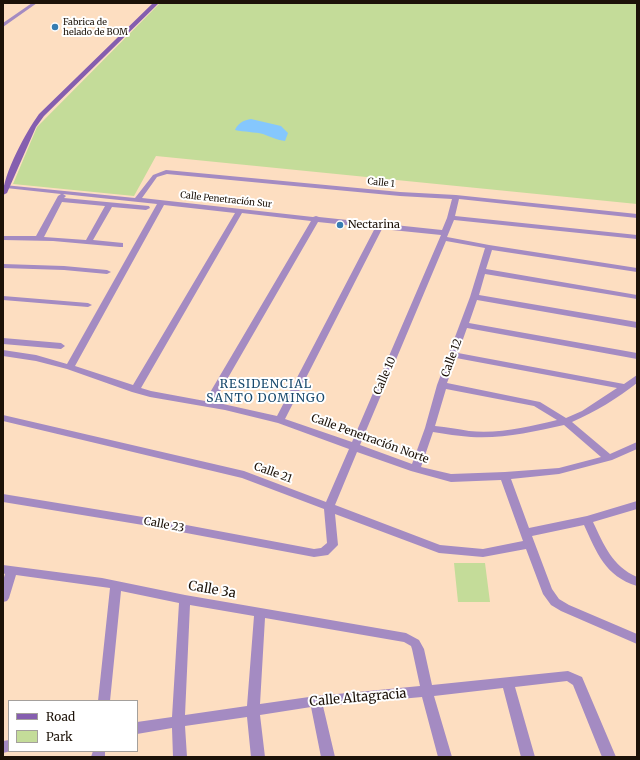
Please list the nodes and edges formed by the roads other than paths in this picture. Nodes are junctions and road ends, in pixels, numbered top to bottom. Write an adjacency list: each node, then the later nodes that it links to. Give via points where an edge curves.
1 (34, 3): 3 (street)
2 (156, 3): 4 (main road, via 41,115)
3 (3, 25)
4 (6, 178): 5 (main road)
5 (4, 190): 6 (street, Calle Penetración Sur)
6 (65, 193): 8 (street); 9 (street, Calle Penetración Sur)
7 (456, 197): 9 (street, Calle 1, via 166,172 155,176); 14 (street, Calle 1); 16 (street, Calle 10)
8 (60, 200): 11 (street); 21 (street)
9 (136, 200): 10 (street, Calle Penetración Sur)
10 (162, 202): 13 (street, Calle Penetración Sur); 40 (street)
11 (110, 204): 12 (street); 22 (street)
12 (146, 208)
13 (240, 211): 15 (street, Calle Penetración Sur); 44 (street)
14 (637, 216)
15 (316, 218): 17 (street, Calle Penetración Sur); 45 (street)
16 (451, 218): 18 (street, Calle 10); 19 (street)
17 (380, 226): 18 (street, Calle Penetración Sur); 47 (street)
18 (444, 235): 24 (street, Calle Penetración Sur); 51 (street, Calle 10)
19 (637, 237)
20 (3, 238): 21 (street)
21 (38, 238): 22 (street)
22 (88, 242): 23 (street)
23 (120, 245)
24 (489, 247): 26 (street, Calle Penetración Sur); 27 (street, Calle 12)
25 (3, 266): 28 (street)
26 (637, 270)
27 (482, 271): 29 (street, Calle 12); 30 (street)
28 (107, 272)
29 (474, 297): 33 (street, Calle 12); 34 (street)
30 (637, 297)
31 (3, 298): 32 (street)
32 (88, 305)
33 (463, 325): 38 (street, Calle 12); 39 (street)
34 (637, 325)
35 (3, 341): 36 (street)
36 (61, 346)
37 (3, 353): 40 (street, Calle Penetración Norte)
38 (453, 355): 42 (street, Calle 12); 43 (street)
39 (637, 356)
40 (70, 367): 44 (street, Calle Penetración Norte)
41 (637, 378): 43 (street)
42 (442, 386): 48 (street, via 538,404); 49 (street, Calle 12)
43 (626, 387): 48 (street, via 585,413)
44 (135, 390): 45 (street, Calle Penetración Norte)
45 (208, 404): 47 (street, Calle Penetración Norte)
46 (3, 418): 57 (street, Calle 21, via 244,475)
47 (280, 420): 51 (street, Calle Penetración Norte)
48 (564, 422): 49 (street, via 499,434 470,434); 52 (street)
49 (430, 428): 53 (street, Calle 12)
50 (637, 445): 52 (street, Calle Penetración Norte)
51 (355, 447): 53 (street, Calle Penetración Norte); 57 (street, Calle 10)
52 (609, 458): 54 (street, Calle Penetración Norte, via 559,471)
53 (415, 469): 54 (street, Calle Penetración Norte, via 451,478)
54 (505, 476): 59 (street)
55 (3, 498): 61 (street, Calle 23, via 314,553)
56 (637, 506): 58 (street)
57 (329, 507): 60 (street, Calle 21, via 439,550 483,553); 61 (street, Calle 10, via 333,545)
58 (587, 520): 59 (street); 63 (street, via 608,563 616,572)
59 (526, 533): 60 (street)
60 (530, 544): 68 (street, via 547,591 555,602)
61 (324, 552)
62 (7, 570): 64 (street, Calle 3a); 65 (street)
63 (637, 582)
64 (116, 585): 66 (street, Calle 3a); 71 (street)
65 (3, 598)
66 (185, 600): 67 (street, Calle 3a); 74 (street)
67 (260, 613): 70 (street, Calle 3a, via 406,638 415,643 418,649); 73 (street)
68 (637, 639)
69 (508, 683): 70 (street, Calle Altagracia); 80 (street); 81 (street, Calle Altagracia, via 568,676 578,681)
70 (427, 691): 72 (street, Calle Altagracia); 79 (street)
71 (104, 700)
72 (316, 701): 73 (street, Calle Altagracia); 78 (street)
73 (253, 710): 74 (street, Calle Altagracia); 77 (street)
74 (178, 722): 75 (street, Calle Altagracia); 76 (street)
75 (138, 728)
76 (180, 757)
77 (258, 757)
78 (328, 757)
79 (445, 757)
80 (528, 757)
81 (609, 757)

